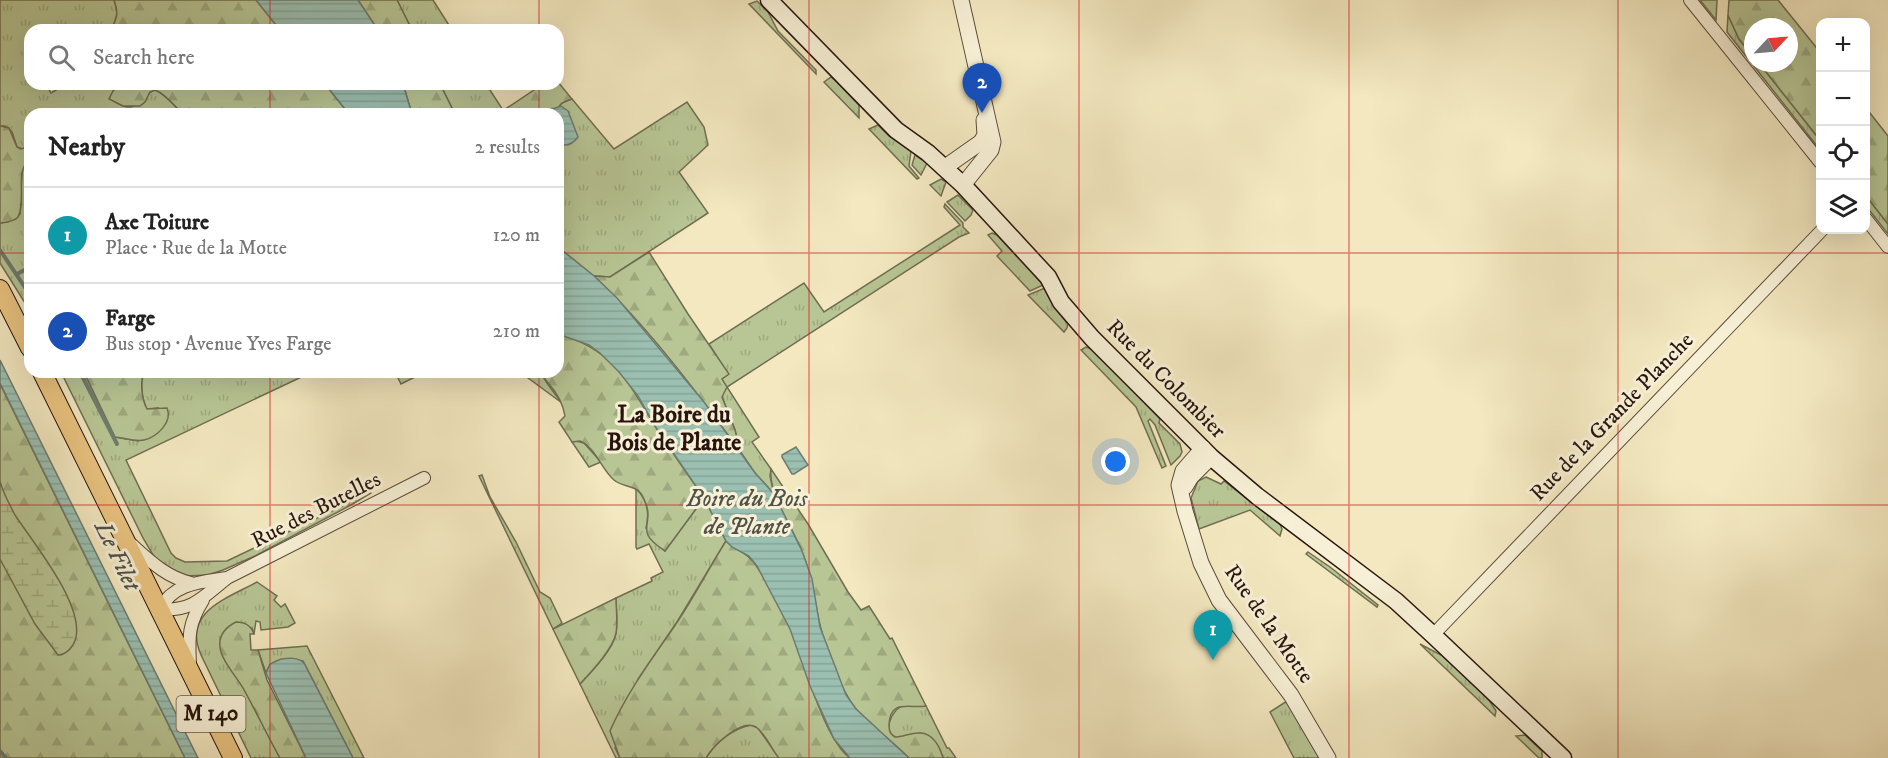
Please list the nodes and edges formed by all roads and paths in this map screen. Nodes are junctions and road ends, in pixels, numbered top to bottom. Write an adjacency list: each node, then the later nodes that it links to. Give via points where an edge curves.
1 (769, 0): 6 (main road, Rue du Colombier, via 896,130)
2 (961, 0): 4 (street)
3 (1690, 0): 5 (street)
4 (980, 87): 6 (street, via 985,135 974,148); 7 (street, via 993,142)
5 (1816, 156)
6 (944, 168): 7 (main road, Rue du Colombier)
7 (963, 185): 14 (main road, Rue du Colombier, via 1048,276 1061,302 1092,338)
8 (1870, 224): 10 (street)
9 (1818, 234): 21 (street, Rue de la Grande Planche)
10 (1888, 246)
11 (0, 289): 12 (main road)
12 (24, 336)
13 (45, 378): 16 (main road, M 140)
14 (1207, 452): 21 (main road, Rue du Colombier); 24 (street, Rue de la Motte, via 1180,477 1179,485 1201,563 1215,592 1296,703)
15 (424, 478): 17 (street, Rue des Butelles)
16 (125, 539): 18 (street, via 166,574); 20 (main road, M 140)
17 (227, 578): 18 (street, Rue des Butelles); 19 (street, Rue des Butelles)
18 (191, 583): 20 (street, Rue des Butelles, via 165,598)
19 (205, 596): 20 (street, Rue des Butelles, via 186,608); 22 (street, Rue des Butelles, via 189,631)
20 (160, 609): 22 (main road, M 140)
21 (1433, 634): 25 (main road, Rue du Colombier)
22 (190, 670): 23 (main road, M 140)
23 (233, 758)
24 (1328, 758)
25 (1563, 758)

